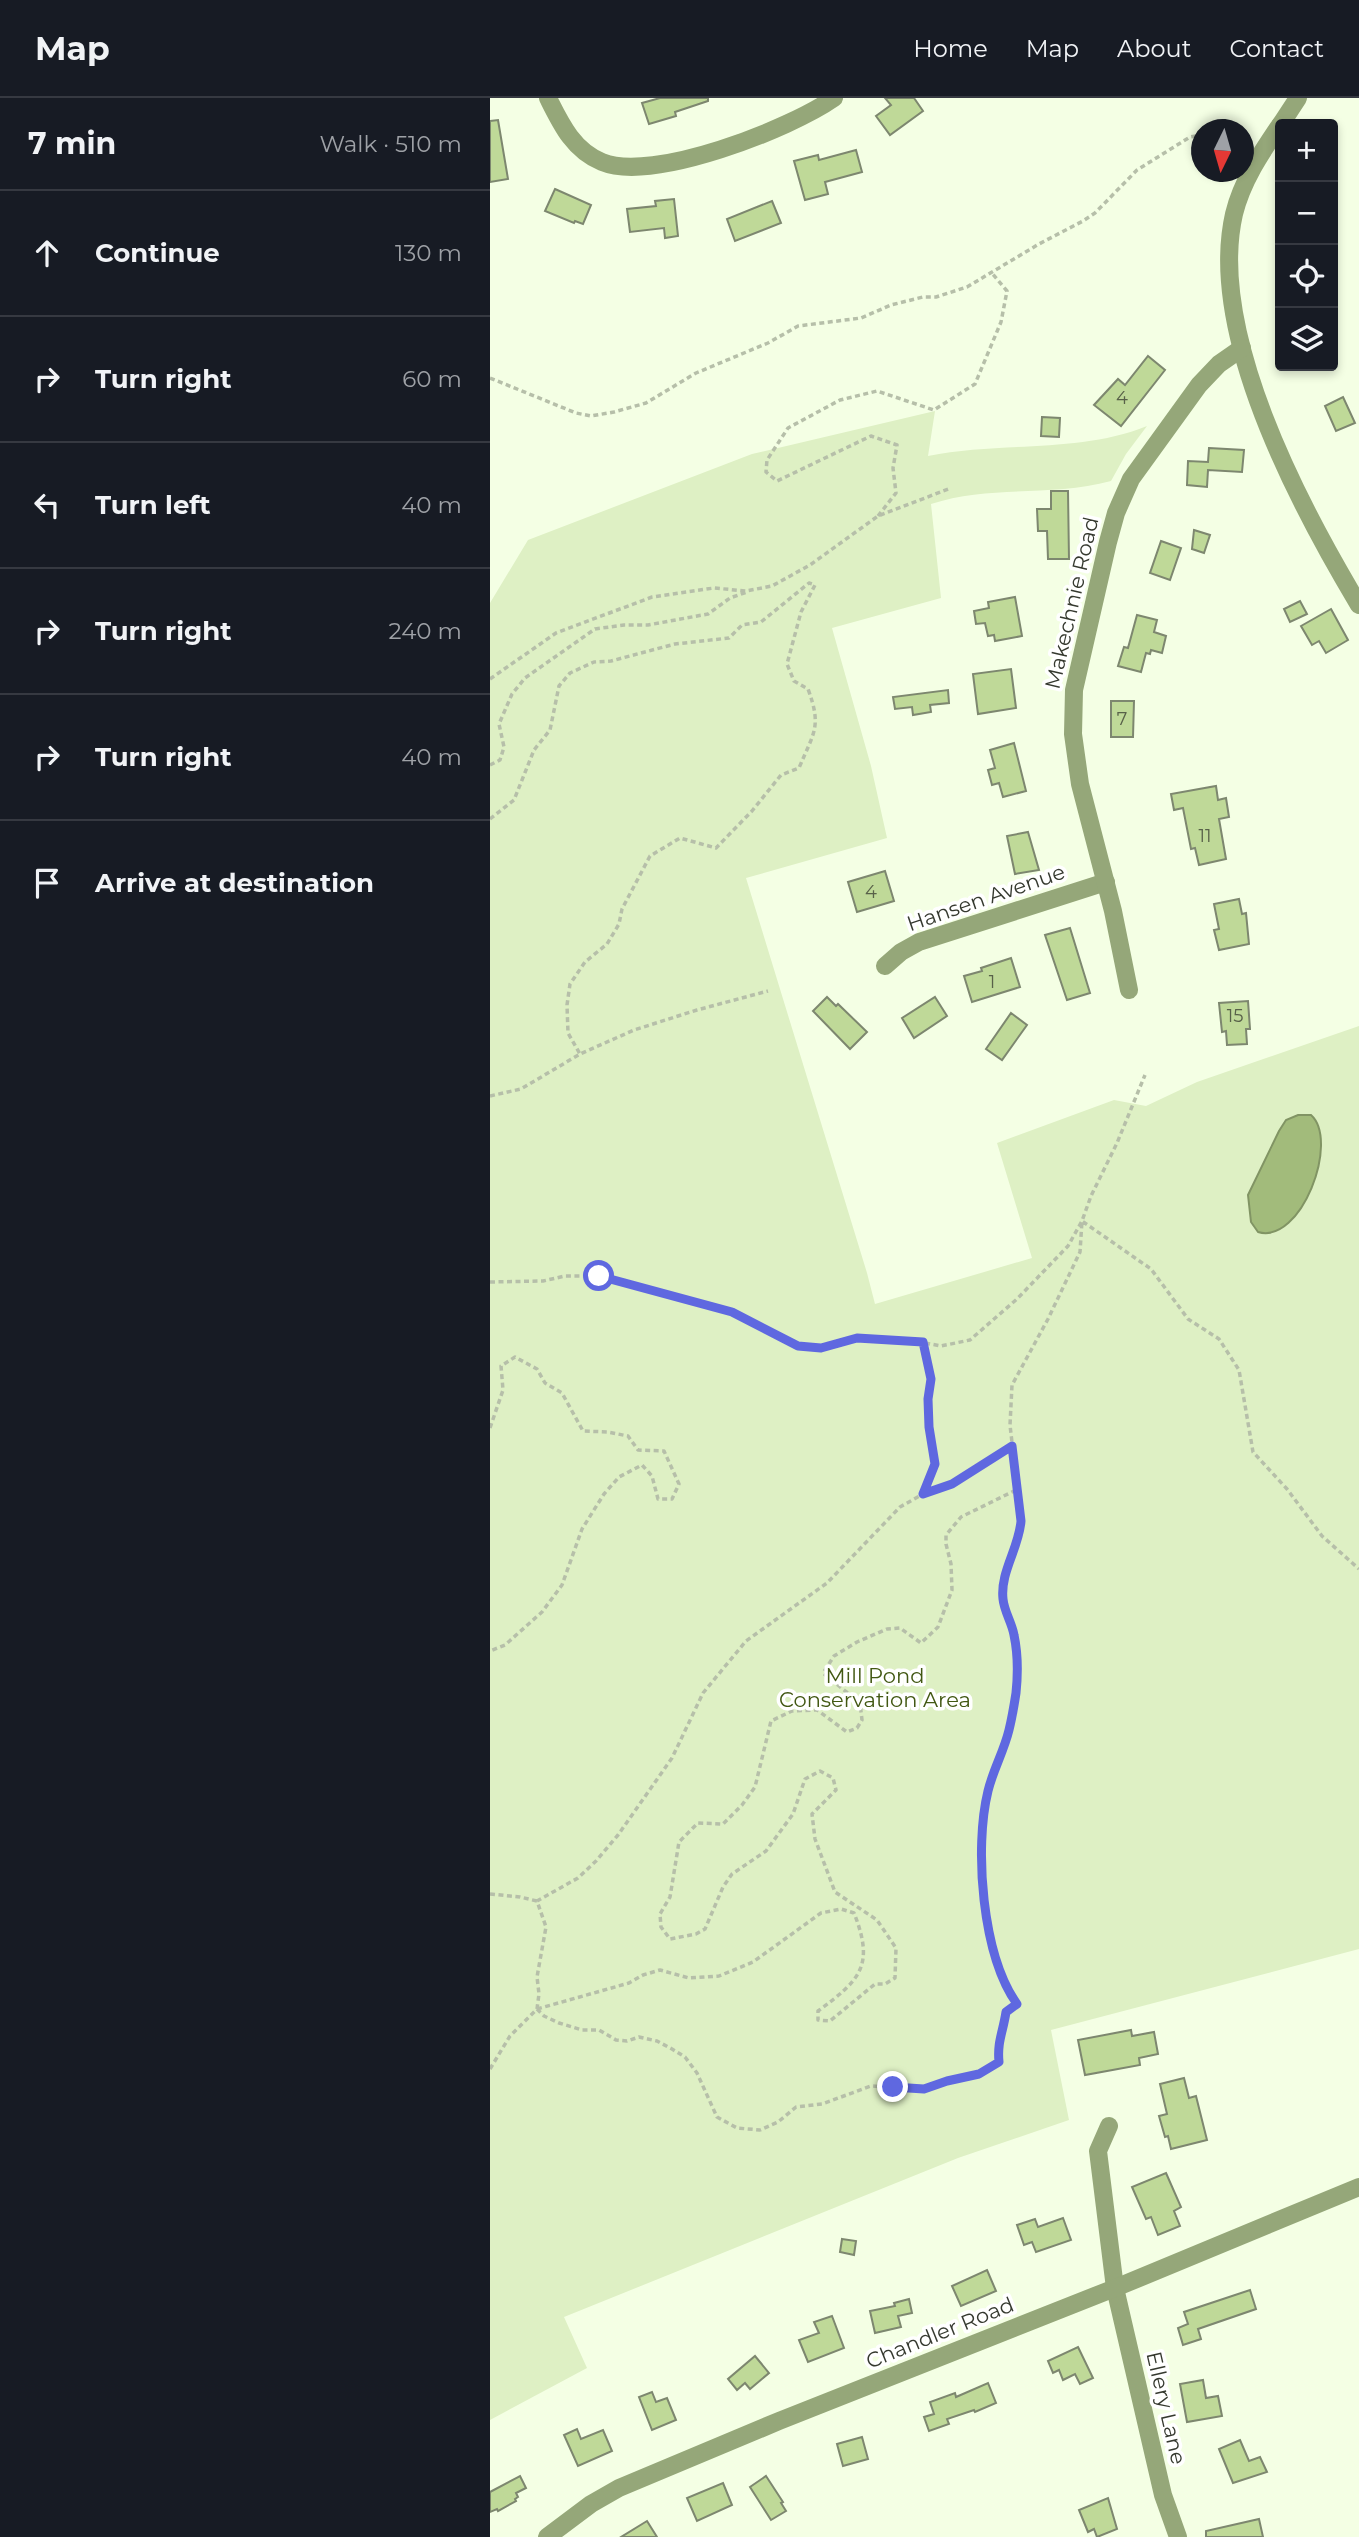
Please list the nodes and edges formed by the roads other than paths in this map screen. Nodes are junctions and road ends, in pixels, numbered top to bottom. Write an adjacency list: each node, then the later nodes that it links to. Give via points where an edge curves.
1 (548, 98): 2 (street, via 581,149 610,165 635,168 751,139)
2 (834, 98)
3 (1298, 98): 4 (street)
4 (1285, 119)
5 (1275, 134): 6 (street, via 1245,181 1233,224 1230,293)
6 (1241, 348): 7 (street, via 1303,501); 8 (street, Makechnie Road, via 1199,385 1138,467 1116,513 1104,556 1077,670 1072,721 1080,784)
7 (1359, 606)
8 (1106, 882): 9 (street, Hansen Avenue, via 919,942); 10 (street, Makechnie Road)
9 (885, 966)
10 (1129, 990)
11 (1109, 2126): 13 (street, Ellery Lane, via 1098,2151)
12 (1359, 2187): 13 (street, Chandler Road)
13 (1115, 2288): 14 (street, Chandler Road, via 619,2488); 15 (street, Ellery Lane, via 1163,2495)
14 (547, 2537)
15 (1178, 2537)

